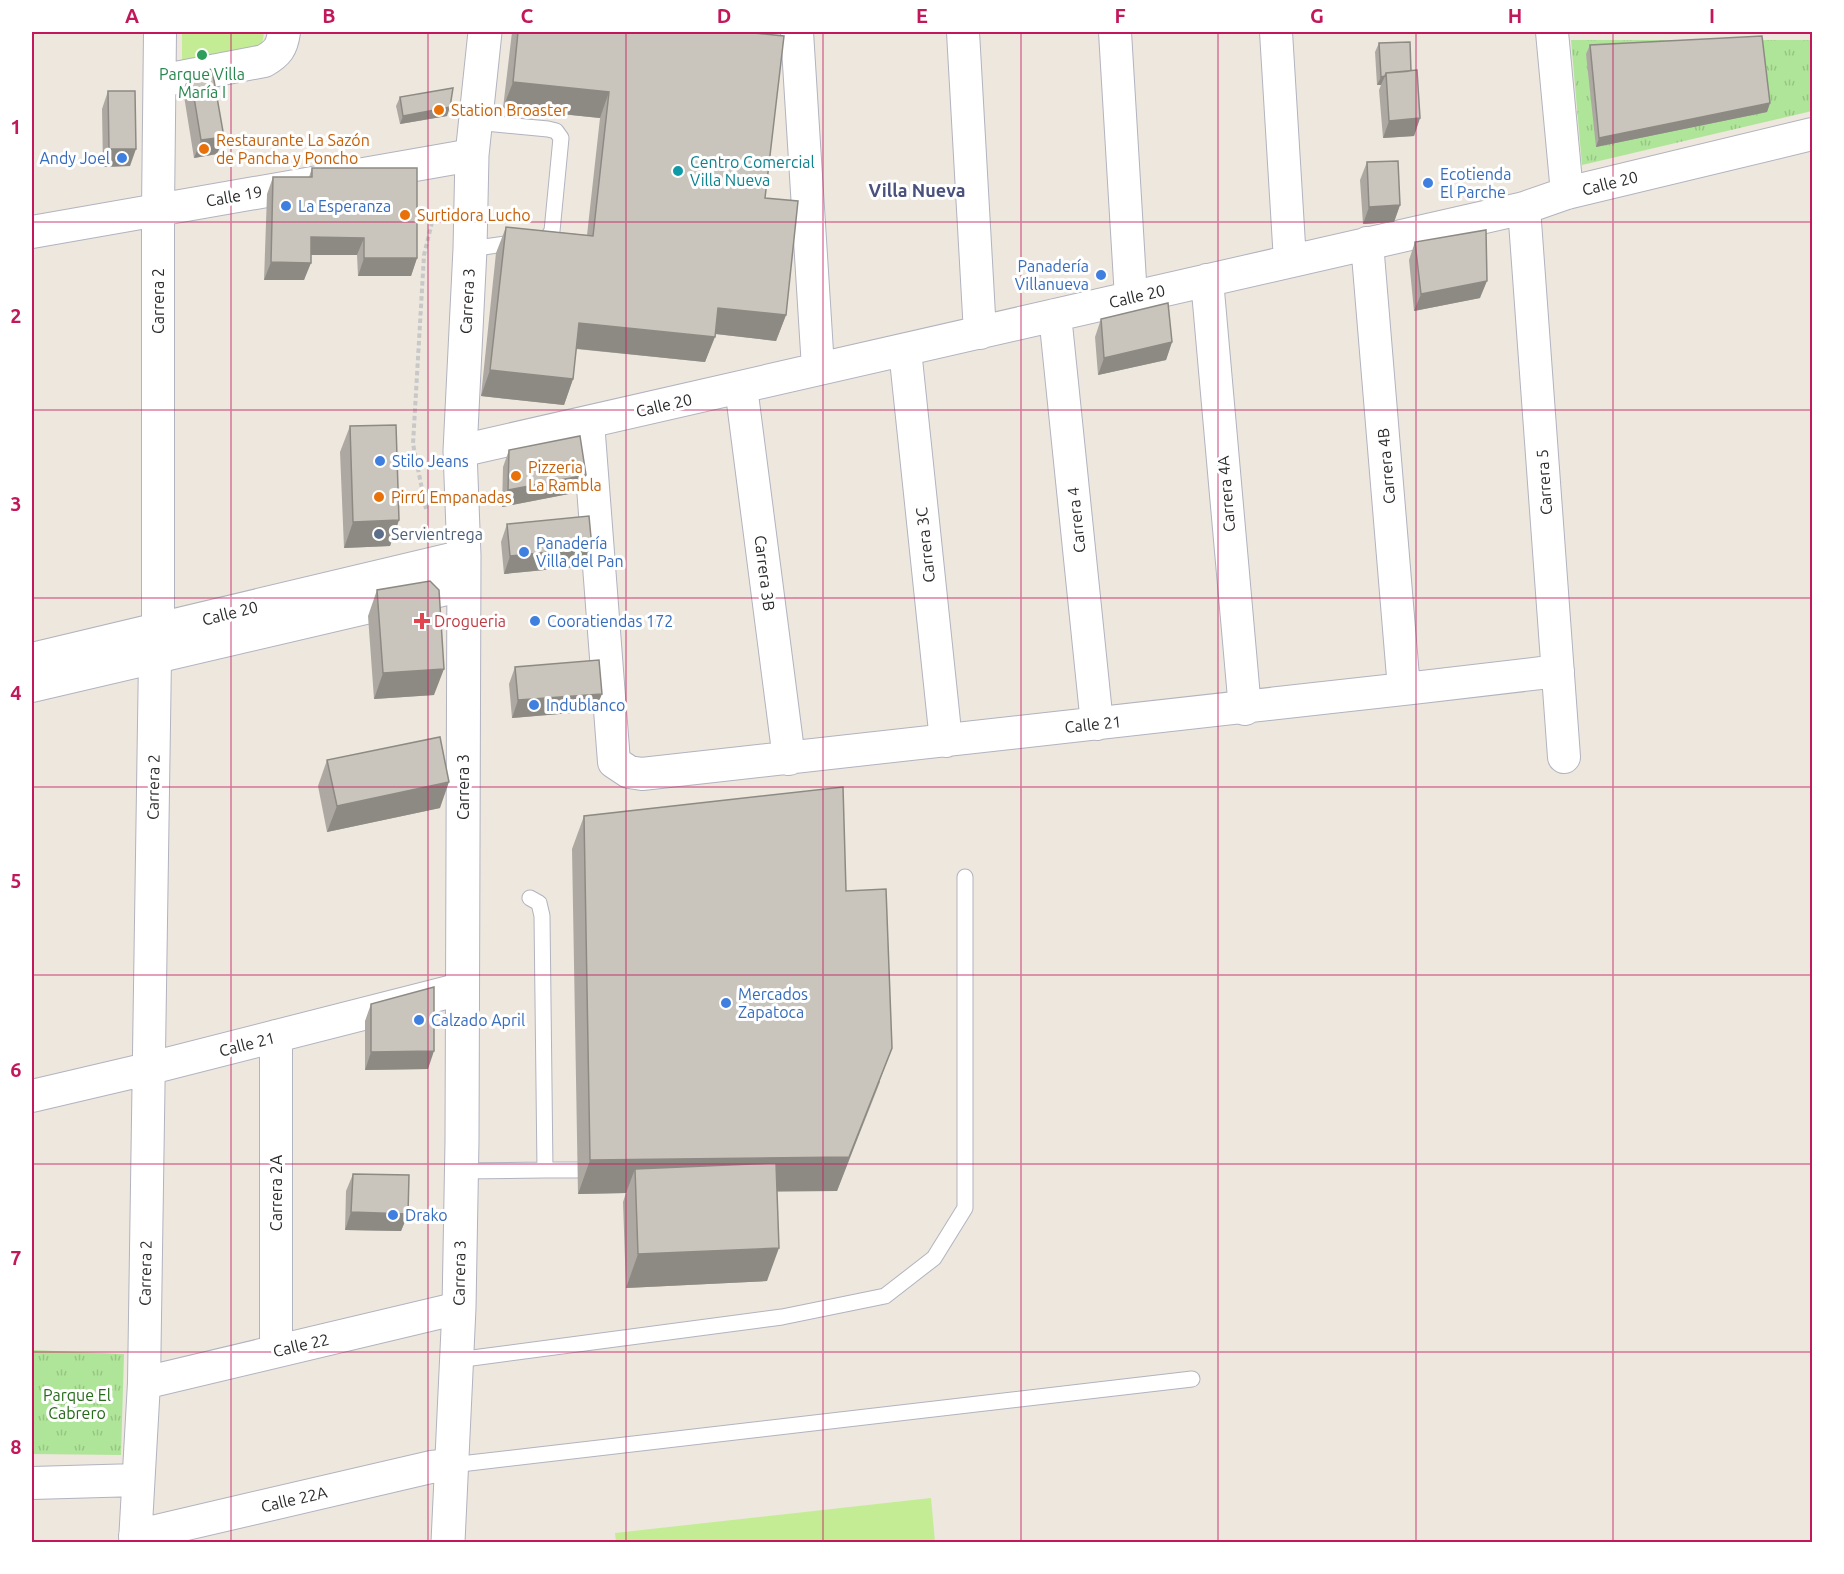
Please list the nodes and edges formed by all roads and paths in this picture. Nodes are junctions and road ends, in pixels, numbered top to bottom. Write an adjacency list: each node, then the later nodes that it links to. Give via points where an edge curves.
1 (160, 32): 9 (street, Carrera 2)
2 (484, 32): 10 (main road, Carrera 3)
3 (797, 32): 25 (street)
4 (963, 32): 23 (street)
5 (1115, 32): 21 (street)
6 (1276, 32): 19 (street)
7 (1552, 32): 13 (street)
8 (280, 43): 9 (street, via 264,61)
9 (160, 81): 14 (street, Carrera 2)
10 (475, 122): 12 (main road, Carrera 3); 18 (lane, via 549,129 561,138 552,231 546,238)
11 (1812, 134): 13 (street, Calle 20)
12 (472, 155): 14 (street, Calle 19); 18 (main road, Carrera 3)
13 (1567, 193): 15 (street, Calle 20)
14 (158, 208): 16 (street, Calle 19); 30 (street, Carrera 2)
15 (1524, 208): 17 (street, Calle 20); 32 (street, Carrera 5)
16 (32, 232)
17 (1367, 243): 19 (street, Calle 20); 34 (street, Carrera 4B)
18 (470, 249): 28 (main road, Carrera 3)
19 (1290, 261): 20 (street, Calle 20)
20 (1207, 280): 21 (street, Calle 20); 35 (street, Carrera 4A)
21 (1131, 298): 22 (street, Calle 20)
22 (1055, 315): 23 (street, Calle 20); 36 (street, Carrera 4)
23 (980, 333): 24 (street, Calle 20)
24 (905, 350): 25 (street, Calle 20); 37 (street, Carrera 3C)
25 (818, 368): 26 (street, Calle 20)
26 (741, 387): 27 (street, Calle 20); 39 (street, Carrera 3B)
27 (588, 422): 28 (street, Calle 20); 39 (street, Calle 21, via 614,762 628,772 642,774)
28 (460, 451): 29 (main road, Carrera 3)
29 (464, 571): 30 (street, Calle 20); 42 (main road, Carrera 3)
30 (156, 644): 31 (street, Calle 20); 33 (street, Calle 20); 44 (street, Carrera 2)
31 (32, 659)
32 (1558, 671): 34 (street, Calle 21); 38 (street, Carrera 5)
33 (32, 686)
34 (1404, 689): 35 (street, Calle 21)
35 (1245, 709): 36 (street, Calle 21)
36 (1097, 724): 37 (street, Calle 21)
37 (946, 741): 39 (street, Calle 21)
38 (1564, 757)
39 (789, 759)
40 (965, 877): 51 (lane, via 965,1208 934,1258 885,1296 782,1317)
41 (530, 898): 46 (lane, via 539,903 542,916)
42 (461, 988): 43 (street, Calle 21); 48 (main road, Carrera 3)
43 (276, 1036): 44 (street, Calle 21); 50 (street, Carrera 2A)
44 (147, 1069): 45 (street, Calle 21); 53 (street, Carrera 2)
45 (32, 1096)
46 (545, 1170): 47 (lane); 48 (lane)
47 (578, 1170)
48 (461, 1171): 49 (main road, Carrera 3)
49 (459, 1308): 50 (street, Calle 22); 51 (main road, Carrera 3)
50 (276, 1350): 53 (street, Calle 22)
51 (457, 1360): 54 (main road, Carrera 3)
52 (1192, 1379): 54 (lane)
53 (144, 1383): 55 (street, Carrera 2)
54 (452, 1465): 57 (street, Calle 22A); 58 (main road, Carrera 3)
55 (138, 1480): 56 (street); 57 (street, Carrera 2)
56 (32, 1483)
57 (135, 1539)
58 (448, 1542)

